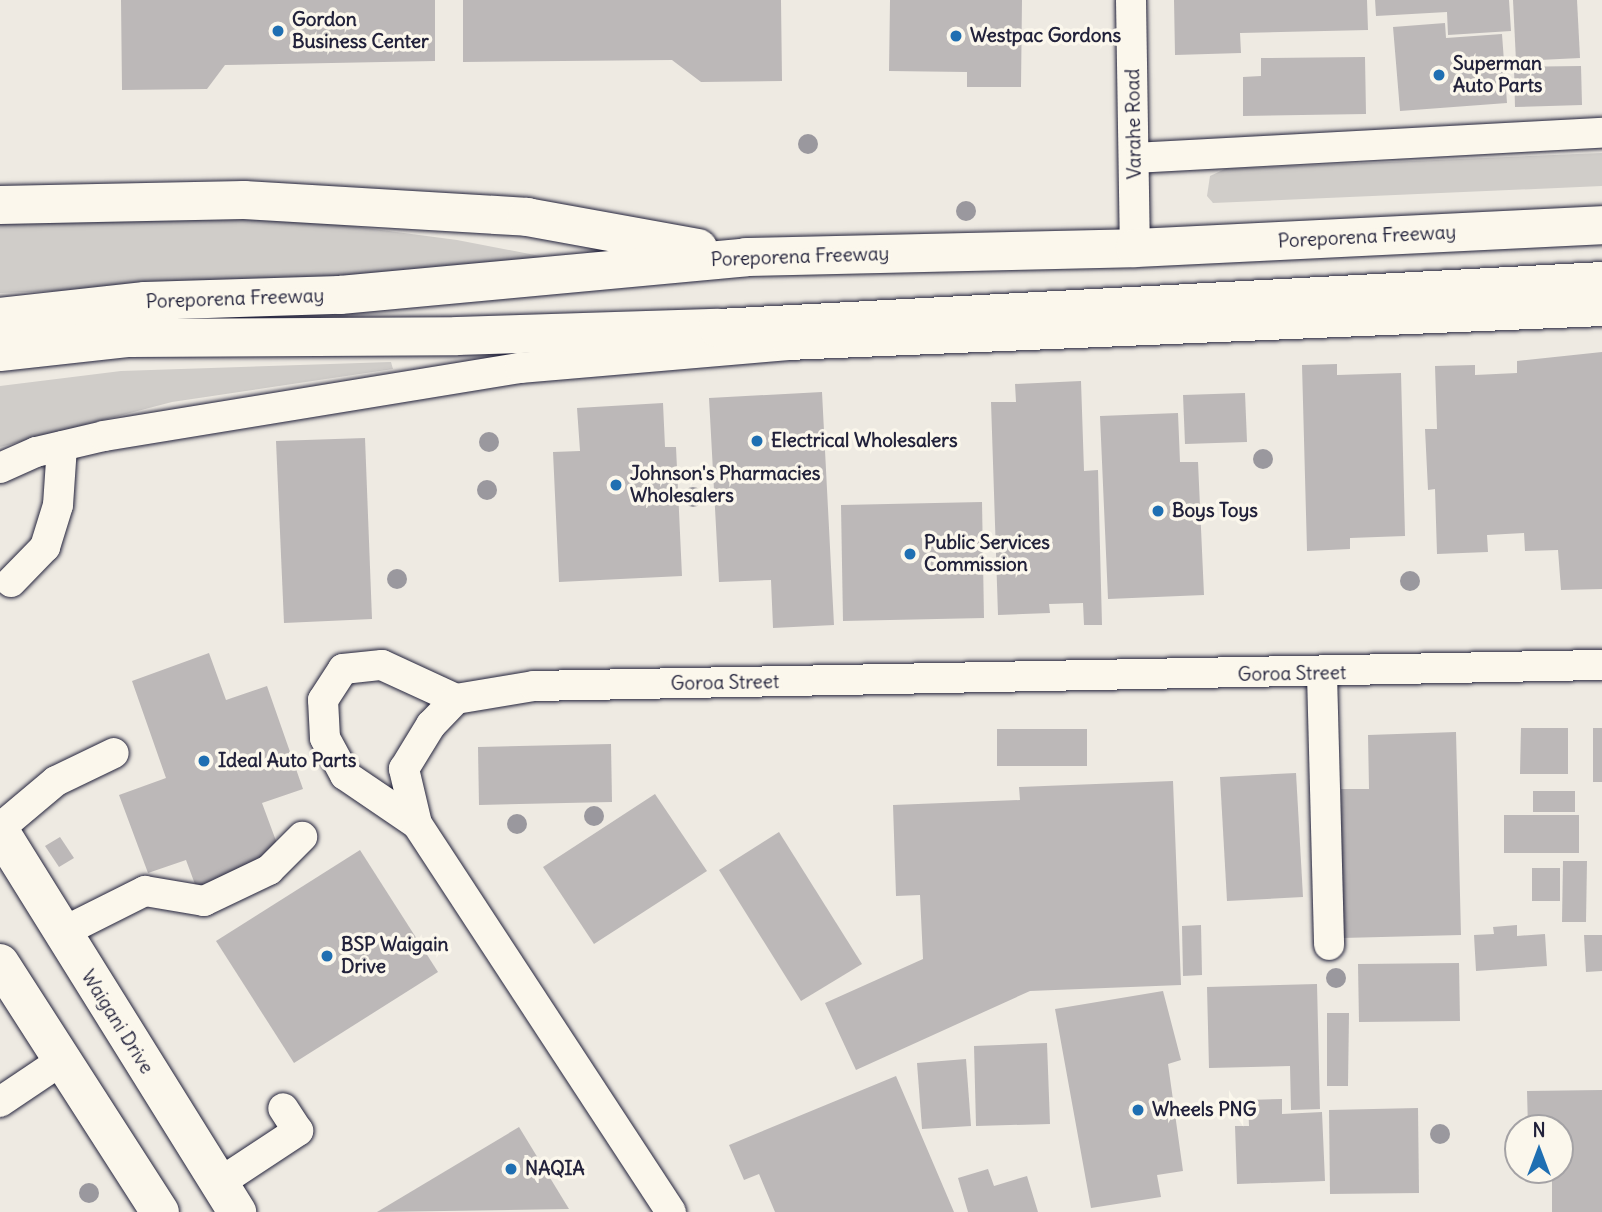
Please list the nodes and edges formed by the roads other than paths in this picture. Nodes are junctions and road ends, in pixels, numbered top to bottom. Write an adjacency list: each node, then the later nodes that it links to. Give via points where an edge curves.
1 (1131, 0): 3 (street, Varahe Road)
2 (1602, 133): 3 (street)
3 (1135, 158): 6 (street, Varahe Road)
4 (0, 205): 7 (highway, via 244,200 527,217)
5 (1602, 225): 6 (highway, Poreporena Freeway)
6 (1135, 248): 7 (highway, Poreporena Freeway)
7 (746, 257): 10 (highway, Poreporena Freeway, via 340,295 145,301)
8 (1602, 281): 12 (highway, Poreporena Freeway)
9 (1602, 311): 12 (street)
10 (0, 317)
11 (718, 327): 12 (highway, Poreporena Freeway); 13 (highway); 15 (highway, Poreporena Freeway, via 457,336 129,338)
12 (912, 327): 13 (highway); 14 (street)
13 (854, 328): 14 (highway)
14 (788, 345): 16 (street, via 520,368 335,395)
15 (0, 352)
16 (62, 446): 17 (street); 18 (street, via 58,505 45,547)
17 (0, 468)
18 (11, 582)
19 (1602, 666): 20 (street, Goroa Street)
20 (1322, 674): 21 (street, Goroa Street, via 534,686); 27 (street)
21 (456, 699): 23 (street, via 431,725 404,769); 23 (street, via 382,665 343,669 323,700 325,738 345,775)
22 (114, 753): 24 (street, via 56,781)
23 (417, 824): 34 (street)
24 (0, 830): 26 (highway, Waigani Drive)
25 (302, 837): 26 (street, via 269,870 204,901 145,891)
26 (61, 933): 32 (highway, Waigani Drive)
27 (1329, 945)
28 (0, 964): 29 (highway)
29 (61, 1061): 30 (street); 33 (highway)
30 (0, 1102)
31 (283, 1108): 32 (street, via 298,1131)
32 (228, 1197)
33 (160, 1212)
34 (671, 1212)

